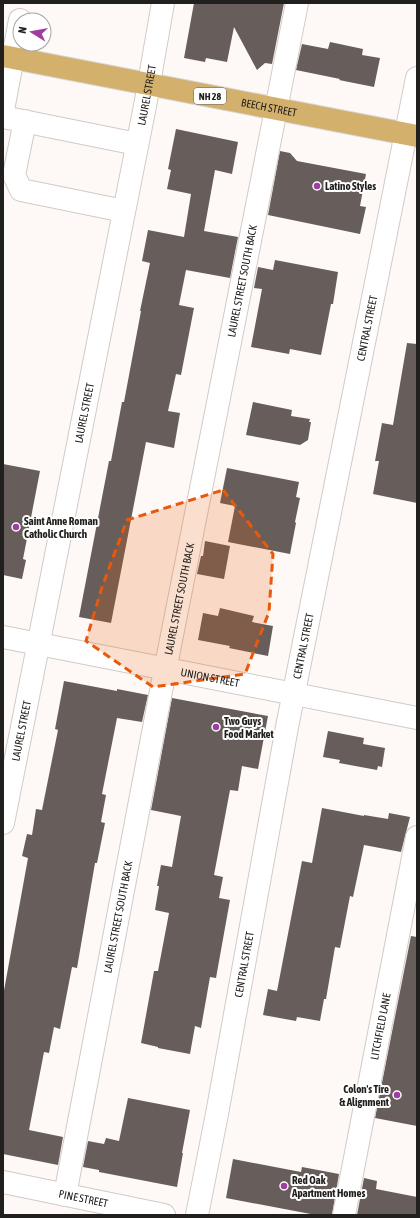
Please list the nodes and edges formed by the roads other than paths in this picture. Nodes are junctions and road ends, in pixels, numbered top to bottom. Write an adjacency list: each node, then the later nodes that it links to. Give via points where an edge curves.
1 (164, 3): 6 (street, LAUREL STREET)
2 (297, 3): 7 (street, LAUREL STREET SOUTH BACK)
3 (12, 45): 4 (street)
4 (8, 57): 6 (main road, BEECH STREET / NH 28); 8 (street)
5 (417, 78): 11 (street, CENTRAL STREET)
6 (149, 84): 7 (main road, BEECH STREET / NH 28); 12 (street, LAUREL STREET)
7 (276, 109): 11 (main road, BEECH STREET / NH 28); 16 (street, LAUREL STREET SOUTH BACK)
8 (3, 110)
9 (3, 117): 10 (street)
10 (25, 121): 12 (street); 13 (street, via 14,175 21,190)
11 (412, 135): 17 (street, CENTRAL STREET)
12 (137, 144): 13 (street, LAUREL STREET)
13 (124, 212): 15 (street, LAUREL STREET)
14 (3, 637): 15 (street, UNION STREET)
15 (38, 644): 16 (street, UNION STREET); 19 (street, LAUREL STREET)
16 (166, 669): 17 (street, UNION STREET); 22 (street, LAUREL STREET SOUTH BACK)
17 (294, 694): 18 (street, UNION STREET); 24 (street, CENTRAL STREET)
18 (417, 718)
19 (3, 824)
20 (417, 837): 25 (street, LITCHFIELD LANE)
21 (3, 1182): 22 (street, PINE STREET)
22 (66, 1195): 23 (street, PINE STREET)
23 (164, 1215)
24 (197, 1215)
25 (344, 1215)

